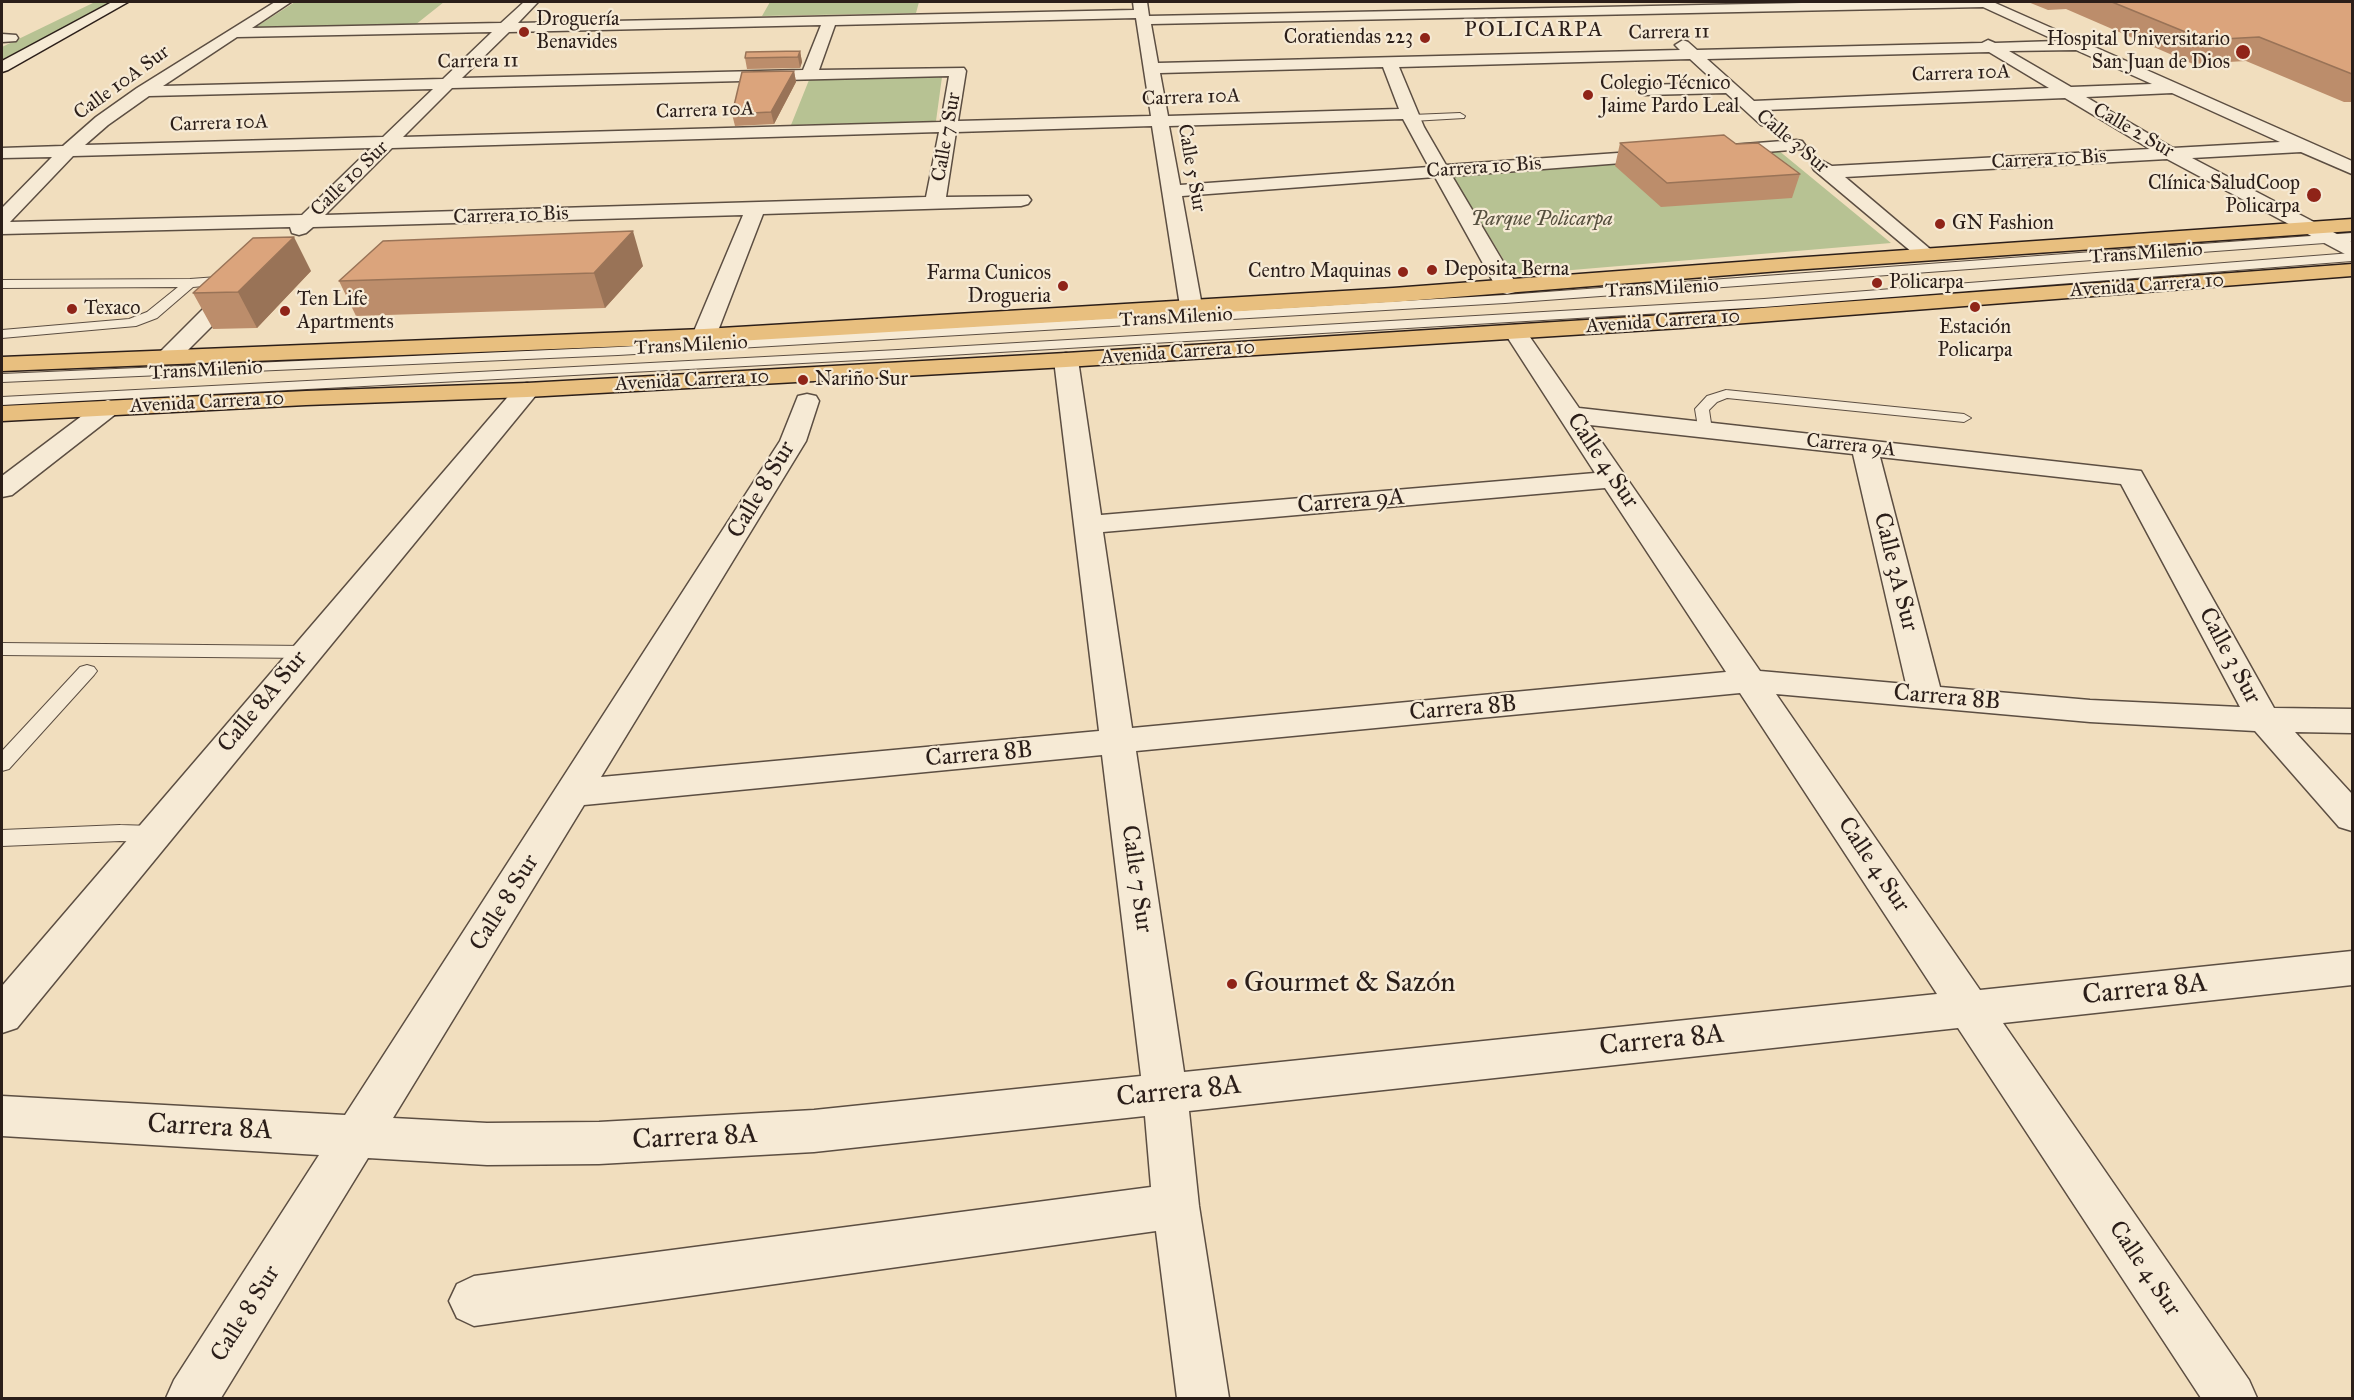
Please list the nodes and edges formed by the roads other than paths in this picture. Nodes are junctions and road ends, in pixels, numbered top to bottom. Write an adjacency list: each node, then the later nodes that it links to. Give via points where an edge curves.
1 (121, 2): 20 (street)
2 (284, 2): 14 (street, Calle 10A Sur)
3 (531, 2): 13 (street, Calle 10 Sur)
4 (940, 2): 11 (street)
5 (1391, 2): 10 (street)
6 (1984, 2): 7 (street); 15 (street)
7 (1923, 3): 8 (street); 16 (street, Calle 2 Sur)
8 (1640, 6): 10 (street); 17 (street, Calle 3 Sur)
9 (1141, 12): 10 (street); 11 (street); 21 (street, Calle 5 Sur)
10 (1400, 15): 18 (street)
11 (936, 18): 12 (street)
12 (830, 20): 13 (street); 23 (street)
13 (505, 27): 14 (street); 24 (street, Calle 10 Sur)
14 (233, 33): 28 (street, Calle 10A Sur)
15 (2080, 45): 16 (street, Carrera 11); 26 (street)
16 (1992, 47): 17 (street, Carrera 11); 29 (street, Calle 2 Sur)
17 (1692, 53): 18 (street, Carrera 11); 25 (street, Calle 3 Sur)
18 (1430, 60): 19 (street, Carrera 11)
19 (1389, 62): 21 (street, Carrera 11); 31 (street)
20 (2, 67)
21 (1151, 68): 33 (street, Calle 5 Sur)
22 (958, 71): 23 (street, Carrera 11); 34 (street, Calle 7 Sur)
23 (809, 74): 24 (street, Carrera 11)
24 (447, 83): 28 (street, Carrera 11); 35 (street, Calle 10 Sur)
25 (1730, 88): 27 (street); 30 (street, Calle 3 Sur)
26 (2174, 88): 29 (street, Carrera 10A); 37 (street)
27 (1644, 90)
28 (143, 91): 38 (street, Calle 10A Sur)
29 (2066, 92): 30 (street, Carrera 10A); 42 (street, Calle 2 Sur)
30 (1750, 106): 36 (street, Calle 3 Sur)
31 (1411, 116): 32 (lane); 33 (street, Carrera 10A); 44 (street)
32 (1460, 116)
33 (1160, 121): 34 (street, Carrera 10A); 46 (street, Calle 5 Sur)
34 (948, 127): 35 (street, Carrera 10A); 48 (street, Calle 7 Sur)
35 (387, 142): 38 (street, Carrera 10A); 51 (street, Calle 10 Sur)
36 (1796, 145): 39 (street); 45 (street, Calle 3 Sur)
37 (2305, 146): 42 (street, Carrera 10 Bis); 43 (street)
38 (68, 151): 40 (street, Carrera 10A); 50 (street, Calle 10A Sur)
39 (1704, 152)
40 (2, 153)
41 (1681, 153): 44 (street, Carrera 10 Bis)
42 (2171, 154): 45 (street, Carrera 10 Bis); 53 (street, Calle 2 Sur)
43 (2352, 168)
44 (1440, 171): 46 (street, Carrera 10 Bis); 65 (street)
45 (1828, 172): 59 (street, Calle 3 Sur)
46 (1172, 191): 66 (street, Calle 5 Sur)
47 (1021, 200): 48 (street, Carrera 10 Bis)
48 (935, 203): 49 (street, Carrera 10 Bis)
49 (755, 209): 51 (street, Carrera 10 Bis); 69 (street)
50 (2, 219)
51 (307, 221): 54 (street, Carrera 10 Bis); 57 (street, Calle 10 Sur)
52 (2352, 225): 53 (main road, Avenida Carrera 10)
53 (2310, 227): 56 (street, Calle 2 Sur); 59 (main road, Avenida Carrera 10)
54 (2, 228)
55 (2352, 237): 56 (lane, TransMilenio)
56 (2331, 238): 58 (street, Calle 2 Sur); 73 (lane, TransMilenio, via 1505,299 618,351)
57 (280, 246)
58 (2352, 250)
59 (1926, 254): 65 (main road, Avenida Carrera 10)
60 (2352, 258): 75 (lane, TransMilenio, via 1764,303 886,355)
61 (2352, 270): 67 (main road, Avenida Carrera 10)
62 (250, 275): 63 (lane); 70 (street)
63 (190, 283): 64 (lane); 68 (lane, via 152,315 131,323)
64 (2, 284)
65 (1507, 287): 66 (main road, Avenida Carrera 10)
66 (1191, 306): 69 (main road, Avenida Carrera 10)
67 (1515, 332): 71 (main road, Avenida Carrera 10); 79 (street, Calle 4 Sur)
68 (2, 334)
69 (704, 336): 70 (main road, Avenida Carrera 10)
70 (168, 357): 72 (main road, Avenida Carrera 10)
71 (1066, 360): 74 (main road, Avenida Carrera 10); 86 (street, Calle 7 Sur)
72 (2, 364)
73 (2, 378)
74 (527, 390): 77 (main road, Avenida Carrera 10); 88 (street, Calle 8A Sur)
75 (2, 401)
76 (807, 401): 96 (street, Calle 8 Sur, via 793,441)
77 (108, 408): 78 (main road, Avenida Carrera 10); 85 (street)
78 (2, 414)
79 (1571, 415): 81 (street, Carrera 9A); 84 (street, Calle 4 Sur)
80 (1964, 418): 81 (lane, via 1726,394 1712,399 1702,409)
81 (1704, 430): 82 (street, Carrera 9A)
82 (1864, 447): 83 (street, Carrera 9A); 91 (street, Calle 3A Sur)
83 (2132, 477): 92 (street, Calle 3 Sur)
84 (1614, 479): 86 (street, Carrera 9A); 90 (street, Calle 4 Sur)
85 (2, 489)
86 (1088, 525): 94 (street, Calle 7 Sur)
87 (2, 649): 88 (lane)
88 (306, 652): 98 (street, Calle 8A Sur)
89 (87, 671): 95 (lane)
90 (1750, 681): 91 (street, Carrera 8B); 94 (street, Carrera 8B); 101 (street, Calle 4 Sur)
91 (1926, 697): 92 (street, Carrera 8B)
92 (2264, 720): 93 (street, Carrera 8B); 97 (street, Calle 3 Sur)
93 (2352, 721)
94 (1118, 742): 96 (street, Carrera 8B); 103 (street, Calle 7 Sur)
95 (2, 764)
96 (574, 793): 105 (street, Calle 8 Sur)
97 (2352, 817)
98 (152, 834): 99 (lane); 102 (street, Calle 8A Sur)
99 (2, 838)
100 (2352, 968): 101 (street, Carrera 8A)
101 (1969, 1008): 103 (street, Carrera 8A); 110 (street, Calle 4 Sur)
102 (2, 1015)
103 (1165, 1094): 105 (street, Carrera 8A, via 814,1131 599,1143 487,1144); 106 (street, Calle 7 Sur)
104 (2, 1116): 105 (street, Carrera 8A)
105 (357, 1137): 108 (street, Calle 8 Sur)
106 (1176, 1206): 107 (street); 109 (street, Calle 7 Sur)
107 (474, 1301)
108 (192, 1398)
109 (1203, 1398)
110 (2231, 1398)

